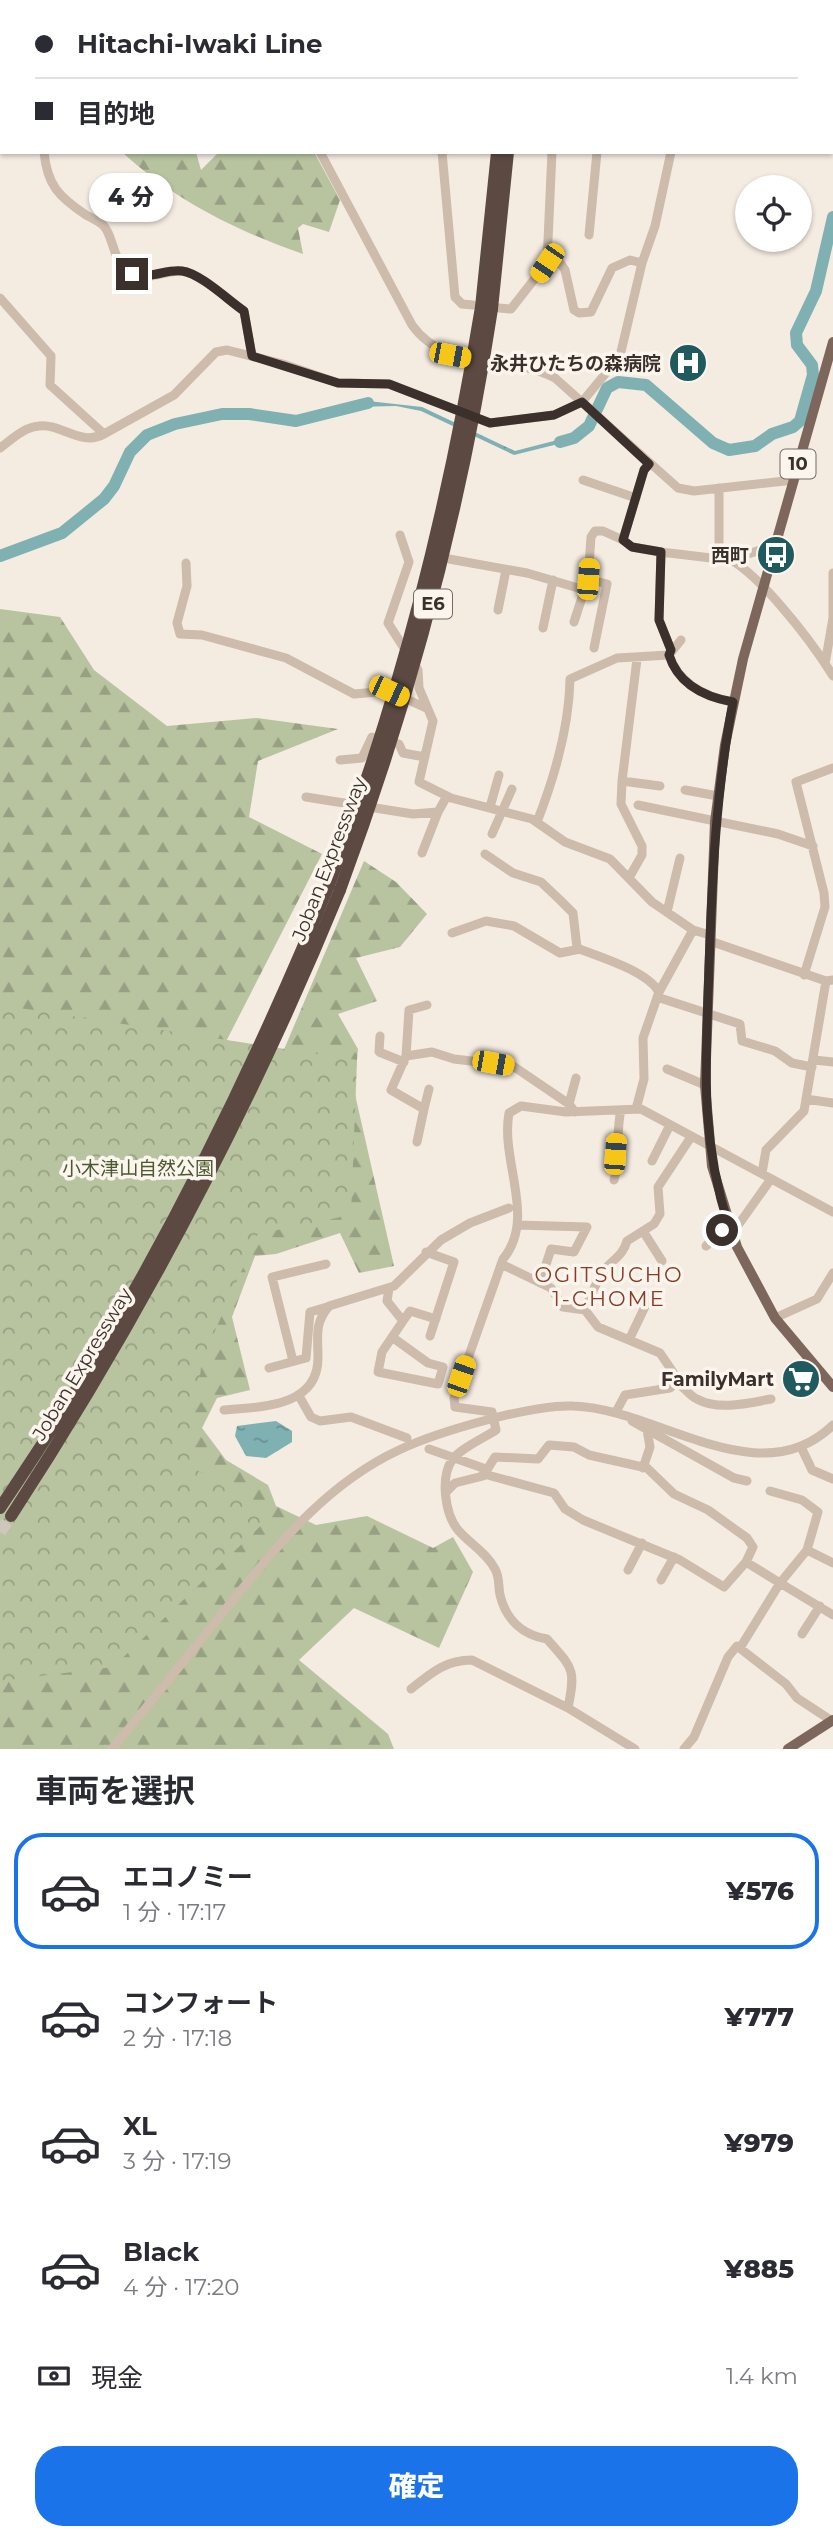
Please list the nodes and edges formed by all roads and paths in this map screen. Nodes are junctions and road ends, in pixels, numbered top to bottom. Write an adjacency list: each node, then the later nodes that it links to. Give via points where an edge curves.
1 (44, 154): 17 (street, via 51,184 74,207 105,227 121,264 132,274 148,278 173,272 192,274 244,311)
2 (321, 154): 18 (street, via 424,340 450,355 545,373)
3 (442, 154): 15 (street, via 455,297 462,304)
4 (494, 154): 15 (highway, Joban Expressway / E6)
5 (508, 154): 11 (highway, Joban Expressway / E6)
6 (515, 154): 11 (highway, via 510,205)
7 (552, 154): 12 (street)
8 (597, 154): 10 (street)
9 (671, 154): 13 (street)
10 (589, 235)
11 (499, 247): 15 (highway, Joban Expressway / E6)
12 (547, 263): 13 (street, via 561,264 565,270 574,310 579,313 590,312 612,268 630,260); 15 (street, via 511,309)
13 (642, 263): 18 (street, via 620,356)
14 (0, 298): 19 (street, via 51,356 50,385)
15 (486, 307): 149 (highway, Joban Expressway / E6, bridge, via 467,458 430,618 397,728 286,1015 211,1173 146,1293)
16 (833, 342): 23 (main road, 10)
17 (252, 356): 18 (street, via 338,383 389,384 490,423 554,415); 19 (street, via 216,352 174,395)
18 (584, 404): 21 (street)
19 (104, 434): 20 (street, via 82,437 40,426)
20 (0, 448)
21 (649, 464): 24 (street, via 678,488); 25 (street)
22 (583, 480): 25 (street)
23 (793, 480): 24 (street); 28 (main road, 10)
24 (719, 488): 30 (street)
25 (636, 498): 27 (street)
26 (400, 536): 50 (street, via 409,562 388,623 418,670)
27 (623, 540): 29 (street, via 632,547); 36 (street, via 595,531)
28 (775, 545): 32 (street); 38 (main road, 10)
29 (661, 552): 30 (street, via 711,558); 45 (street, via 659,620)
30 (719, 554): 32 (street)
31 (449, 559): 34 (street)
32 (733, 559): 38 (street)
33 (186, 563): 50 (street, via 187,586 177,623 180,634 202,635 286,657 354,694 389,691)
34 (506, 570): 37 (street); 40 (street)
35 (833, 573): 47 (street, via 831,637)
36 (588, 579): 39 (street); 44 (street, via 607,584)
37 (553, 580): 39 (street); 42 (street)
38 (763, 587): 47 (street); 49 (main road, 10)
39 (585, 590): 41 (street)
40 (498, 610)
41 (574, 622)
42 (543, 628)
43 (681, 640): 45 (street)
44 (594, 648)
45 (670, 652): 46 (street); 49 (street, via 672,666 689,684 709,697)
46 (637, 659): 55 (street); 66 (street, via 617,659 570,679 563,741)
47 (825, 664): 48 (street)
48 (833, 676)
49 (733, 702): 60 (main road, 10)
50 (426, 708): 51 (street, via 433,721)
51 (425, 757): 52 (street, via 403,753 399,744 372,737 362,758); 59 (street, via 419,782)
52 (340, 760)
53 (833, 768): 69 (street, via 796,782)
54 (499, 775): 63 (street)
55 (622, 781): 56 (street); 73 (street, via 621,804 642,846)
56 (660, 786)
57 (512, 789): 64 (street)
58 (685, 790): 60 (street)
59 (447, 796): 63 (street); 65 (street)
60 (718, 796): 67 (main road, 10)
61 (306, 797): 65 (street, via 413,814)
62 (638, 805): 67 (street)
63 (489, 807): 64 (street)
64 (502, 810): 66 (street); 68 (street)
65 (438, 812): 70 (street)
66 (537, 822): 73 (street, via 565,842 610,859)
67 (715, 822): 69 (street); 77 (main road, 10)
68 (492, 834)
69 (813, 846): 79 (street, via 825,907)
70 (422, 853)
71 (485, 854): 78 (street, via 513,873 541,882 573,913)
72 (680, 858): 74 (street)
73 (630, 876): 74 (street)
74 (667, 912): 75 (street)
75 (693, 930): 77 (street); 81 (street)
76 (452, 933): 78 (street, via 486,921 514,926 560,953)
77 (710, 938): 79 (street); 83 (main road, 10)
78 (580, 949): 81 (street, via 655,984)
79 (804, 975): 80 (street)
80 (829, 981): 87 (street)
81 (658, 995): 83 (street); 96 (street, via 643,1038 644,1079)
82 (427, 1005): 85 (street, via 410,1010)
83 (707, 1014): 87 (street, via 740,1024 742,1041 775,1051 792,1063); 90 (main road, 10)
84 (380, 1036): 85 (street, via 379,1052)
85 (405, 1059): 94 (street, via 432,1052 513,1066); 95 (street, via 391,1090)
86 (833, 1062): 87 (street)
87 (813, 1063): 92 (street)
88 (667, 1069): 90 (street)
89 (576, 1078): 94 (street)
90 (705, 1086): 101 (main road, 10)
91 (429, 1089): 95 (street)
92 (806, 1099): 93 (street); 103 (street, via 804,1111 766,1150)
93 (833, 1103)
94 (572, 1108): 97 (street); 108 (street, via 521,1106 509,1113)
95 (424, 1109): 100 (street)
96 (636, 1109): 97 (street); 98 (street)
97 (621, 1110): 105 (street)
98 (670, 1125): 99 (street); 102 (street)
99 (691, 1137): 101 (street); 110 (street, via 658,1187 660,1214)
100 (417, 1142)
101 (708, 1146): 103 (street); 109 (main road, 10)
102 (652, 1161)
103 (762, 1173): 104 (street)
104 (771, 1179): 107 (street); 109 (street, via 739,1224)
105 (614, 1180)
106 (509, 1208): 112 (street, via 458,1229)
107 (833, 1212)
108 (517, 1225): 115 (street, via 511,1250); 117 (street, via 587,1227 574,1252 551,1249)
109 (729, 1227): 111 (street); 122 (main road, 10)
110 (643, 1231): 113 (street); 121 (street, via 627,1241 624,1252 606,1269)
111 (706, 1246)
112 (426, 1252): 118 (street); 123 (street, via 454,1262)
113 (662, 1261)
114 (326, 1264): 128 (street, via 272,1278)
115 (501, 1264): 117 (street); 136 (street, via 454,1398 455,1406 492,1412)
116 (833, 1273): 122 (street, via 817,1299)
117 (540, 1283): 121 (street, via 551,1288 564,1307)
118 (389, 1288): 120 (street); 124 (street, via 387,1301)
119 (650, 1296): 127 (street)
120 (329, 1306): 128 (street, via 310,1312 306,1357); 132 (street, via 316,1328 314,1379)
121 (585, 1310): 127 (street, via 598,1327)
122 (775, 1318): 131 (main road, 10)
123 (436, 1319): 124 (street, via 410,1311); 126 (street)
124 (403, 1321): 125 (street)
125 (392, 1336): 125 (street, via 382,1352 378,1372 438,1384 443,1367 428,1363)
126 (430, 1336)
127 (629, 1340): 130 (street, via 660,1353)
128 (293, 1361): 129 (street)
129 (269, 1368)
130 (681, 1384): 133 (street, via 695,1399 715,1404); 135 (street, via 625,1395)
131 (833, 1387)
132 (299, 1396): 134 (street, via 267,1406); 139 (street, via 311,1417 320,1421 352,1417)
133 (771, 1399)
134 (224, 1410)
135 (616, 1412): 136 (street, via 552,1406); 138 (street); 140 (street, via 743,1453 780,1453)
136 (495, 1420): 142 (street, via 496,1430); 165 (street, via 400,1449 355,1475 310,1510)
137 (833, 1425): 140 (street)
138 (647, 1430): 143 (street, via 650,1447); 146 (street)
139 (407, 1438)
140 (801, 1447): 145 (street, via 812,1470)
141 (429, 1449): 142 (street)
142 (453, 1458): 144 (street, via 483,1468); 147 (street, via 447,1471)
143 (643, 1468): 144 (street, via 574,1447 550,1445 538,1459 495,1457); 153 (street, via 674,1494 708,1510 747,1538 753,1547)
144 (485, 1474): 147 (street, via 455,1483); 150 (street, via 554,1493 565,1509 583,1520)
145 (833, 1479)
146 (747, 1481)
147 (447, 1491): 163 (street, via 446,1507 457,1530 495,1569 500,1595 518,1627 528,1635 547,1639 570,1666 574,1677)
148 (770, 1491): 151 (street, via 803,1500 818,1512)
149 (6, 1512)
150 (642, 1543): 152 (street); 155 (street)
151 (807, 1550): 154 (street); 157 (street)
152 (674, 1558): 153 (street, via 724,1587); 156 (street)
153 (746, 1562): 157 (street)
154 (833, 1563)
155 (628, 1570)
156 (661, 1580)
157 (780, 1583): 158 (street); 161 (street)
158 (821, 1606): 159 (street); 160 (street)
159 (833, 1615)
160 (802, 1634)
161 (740, 1648): 164 (street, via 786,1684 796,1698); 167 (street, via 728,1657 694,1737)
162 (411, 1689): 163 (street, via 440,1666 471,1660)
163 (568, 1708): 166 (street)
164 (832, 1720): 168 (main road)
165 (112, 1749)
166 (635, 1749)
167 (684, 1749)
168 (788, 1749)

